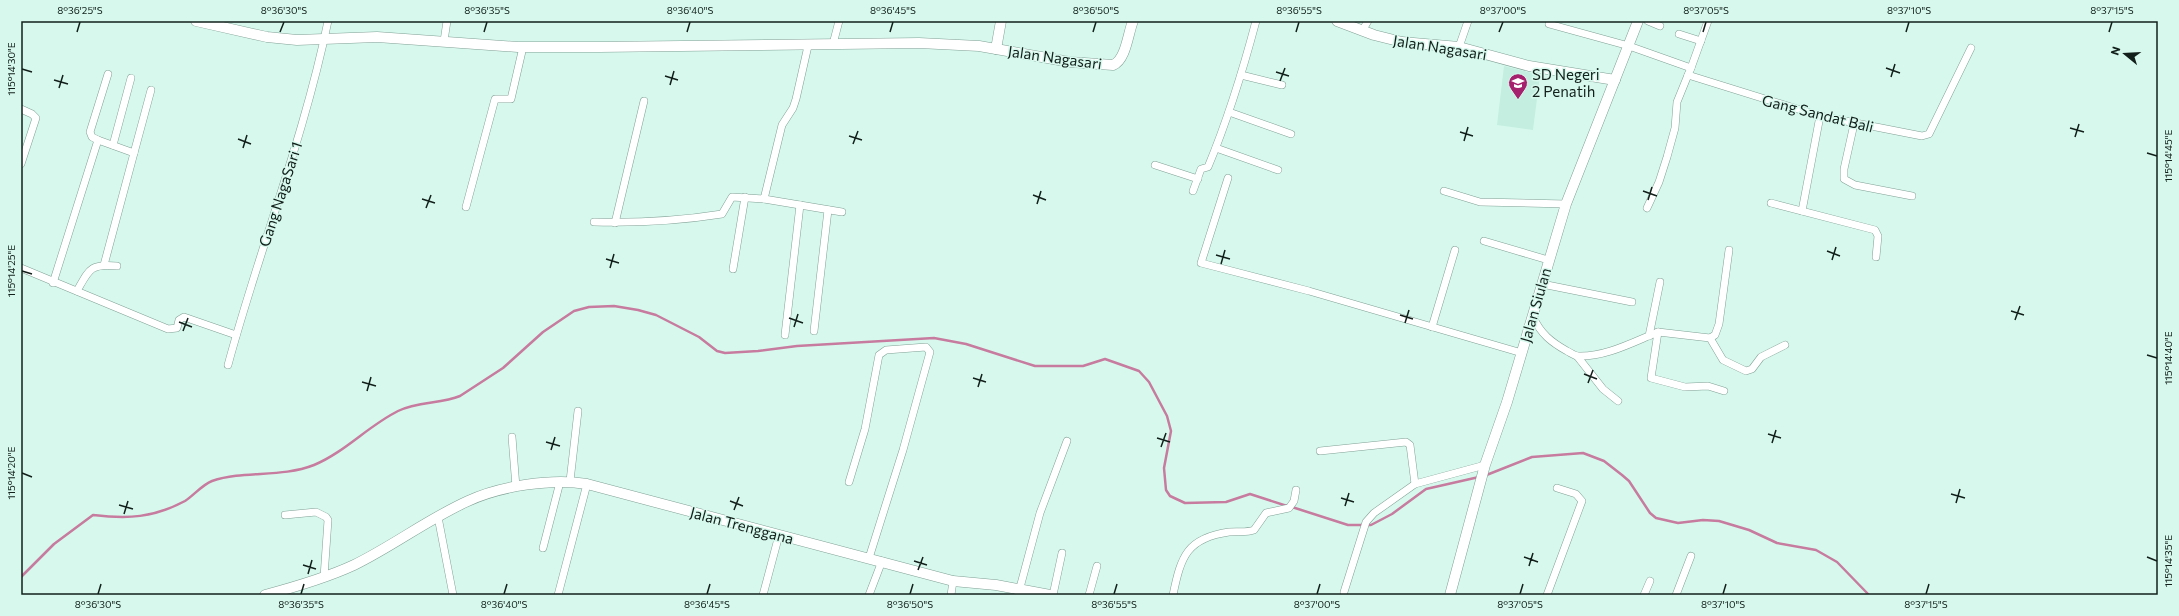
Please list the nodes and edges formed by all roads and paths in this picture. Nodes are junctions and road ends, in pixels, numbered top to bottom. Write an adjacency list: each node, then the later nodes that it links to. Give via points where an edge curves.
1 (196, 21): 14 (street)
2 (328, 21): 19 (street, Gang NagaSari 1)
3 (448, 21): 20 (street)
4 (839, 21): 22 (street)
5 (1001, 21): 28 (street)
6 (1132, 21): 28 (street, Jalan Nagasari, via 1122,56 1113,65 1070,62)
7 (1256, 21): 31 (street)
8 (1337, 21): 17 (street, Jalan Nagasari)
9 (1368, 21): 17 (street)
10 (1468, 21): 26 (street)
11 (1638, 21): 24 (street, Jalan Siulan)
12 (1648, 21): 16 (street)
13 (1708, 21): 21 (street)
14 (219, 23): 19 (street, via 280,38)
15 (1549, 24): 24 (street, Gang Sandat Bali)
16 (1660, 26)
17 (1362, 31): 26 (street, Jalan Nagasari, via 1402,42)
18 (1679, 34): 21 (street)
19 (324, 40): 20 (street, via 377,37); 84 (street, Gang NagaSari 1, via 304,120)
20 (444, 41): 25 (street)
21 (1701, 41): 29 (street)
22 (833, 44): 23 (street); 28 (street, via 919,43)
23 (808, 46): 25 (street); 55 (street, via 796,99 782,125)
24 (1629, 46): 29 (street, Gang Sandat Bali); 33 (street, Jalan Siulan)
25 (523, 47): 59 (street, via 511,100 494,99)
26 (1459, 47): 33 (street, Jalan Nagasari, via 1529,66)
27 (1971, 48): 40 (street, Gang Sandat Bali, via 1929,134 1922,136)
28 (996, 49)
29 (1689, 72): 39 (street, Gang Sandat Bali); 60 (street, via 1677,102 1675,128 1667,157)
30 (108, 74): 42 (street, via 90,132 92,137)
31 (1241, 75): 34 (street); 38 (street)
32 (131, 78): 43 (street)
33 (1615, 80): 57 (street, Jalan Siulan)
34 (1282, 85)
35 (151, 90): 45 (street)
36 (644, 101): 65 (street)
37 (21, 109): 46 (street, via 36,118)
38 (1229, 112): 41 (street); 44 (street)
39 (1820, 116): 40 (street, Gang Sandat Bali); 63 (street)
40 (1854, 124): 53 (street, via 1844,179 1855,185)
41 (1291, 134)
42 (98, 140): 43 (street); 76 (street)
43 (113, 145): 45 (street)
44 (1216, 148): 48 (street); 50 (street, via 1208,167 1201,169)
45 (134, 153): 71 (street)
46 (21, 164)
47 (1155, 165): 50 (street)
48 (1278, 170)
49 (1228, 178): 81 (street, via 1201,263)
50 (1198, 179): 51 (street)
51 (1194, 191)
52 (1444, 191): 57 (street, via 1480,202)
53 (1912, 196)
54 (745, 197): 55 (street); 65 (street, via 732,197 722,214 677,221); 74 (street)
55 (764, 199): 58 (street)
56 (1771, 203): 63 (street)
57 (1566, 204): 70 (street, Jalan Siulan)
58 (800, 205): 61 (street); 85 (street)
59 (466, 207)
60 (1648, 208)
61 (828, 210): 62 (street); 82 (street)
62 (842, 212)
63 (1802, 212): 69 (street, via 1875,230 1878,236)
64 (594, 222): 65 (street)
65 (616, 223)
66 (1484, 241): 70 (street)
67 (1456, 250): 81 (street)
68 (1729, 250): 87 (street, via 1719,324 1716,335)
69 (1876, 257)
70 (1548, 260): 77 (street, Jalan Siulan)
71 (104, 265): 72 (street); 78 (street, via 91,268)
72 (117, 266)
73 (21, 269): 76 (street)
74 (734, 269)
75 (1660, 282): 86 (street)
76 (54, 283): 78 (street)
77 (1542, 284): 79 (street); 80 (street, Jalan Siulan)
78 (77, 292): 84 (street, via 168,328 177,328 179,320 184,317)
79 (1632, 302)
80 (1531, 322): 89 (street, Jalan Siulan); 90 (street, via 1549,341)
81 (1432, 327): 89 (street)
82 (814, 331)
83 (1658, 332): 86 (street); 87 (street); 92 (street, via 1651,378 1685,387 1708,386)
84 (236, 335): 91 (street, Gang NagaSari 1)
85 (785, 335)
86 (1650, 336): 90 (street, via 1600,353)
87 (1710, 338): 88 (street, via 1723,360 1746,371 1752,369 1769,351)
88 (1785, 345)
89 (1523, 349): 98 (street, Jalan Siulan)
90 (1577, 356): 93 (street, via 1603,389)
91 (228, 365)
92 (1724, 391)
93 (1618, 401)
94 (578, 411): 99 (street)
95 (512, 437): 103 (street)
96 (1067, 441): 118 (street, via 1040,513)
97 (1320, 451): 102 (street, via 1406,442 1410,445)
98 (1485, 465): 102 (street); 130 (street, Jalan Siulan)
99 (565, 482): 101 (street, Jalan Trenggana); 103 (street, Jalan Trenggana); 109 (street)
100 (849, 482): 112 (street, via 865,429 878,355 886,350 926,347 930,352 916,404)
101 (587, 484): 108 (street, Jalan Trenggana); 122 (street)
102 (1415, 484): 119 (street, via 1374,513 1364,527)
103 (516, 487): 107 (street, Jalan Trenggana, via 468,500)
104 (1557, 488): 131 (street, via 1576,494 1582,501)
105 (1296, 490): 129 (street, via 1294,501 1289,508 1266,513 1254,530 1210,535 1201,539 1187,552 1182,561)
106 (285, 515): 115 (street, via 316,512 328,520)
107 (438, 517): 115 (street, Jalan Trenggana, via 365,559); 121 (street)
108 (779, 535): 112 (street, Jalan Trenggana); 123 (street)
109 (543, 548)
110 (1062, 553): 127 (street)
111 (1691, 556): 133 (street)
112 (869, 558): 113 (street, Jalan Trenggana)
113 (882, 561): 116 (street, Jalan Trenggana); 124 (street)
114 (1097, 566): 128 (street)
115 (324, 577): 120 (street, Jalan Trenggana)
116 (953, 581): 118 (street, Jalan Trenggana); 125 (street)
117 (1650, 581): 132 (street)
118 (1018, 592): 126 (street, Jalan Trenggana)
119 (1344, 592)
120 (265, 595)
121 (453, 595)
122 (558, 595)
123 (763, 595)
124 (869, 595)
125 (951, 595)
126 (1050, 595)
127 (1054, 595)
128 (1089, 595)
129 (1173, 595)
130 (1450, 595)
131 (1547, 595)
132 (1644, 595)
133 (1676, 595)

